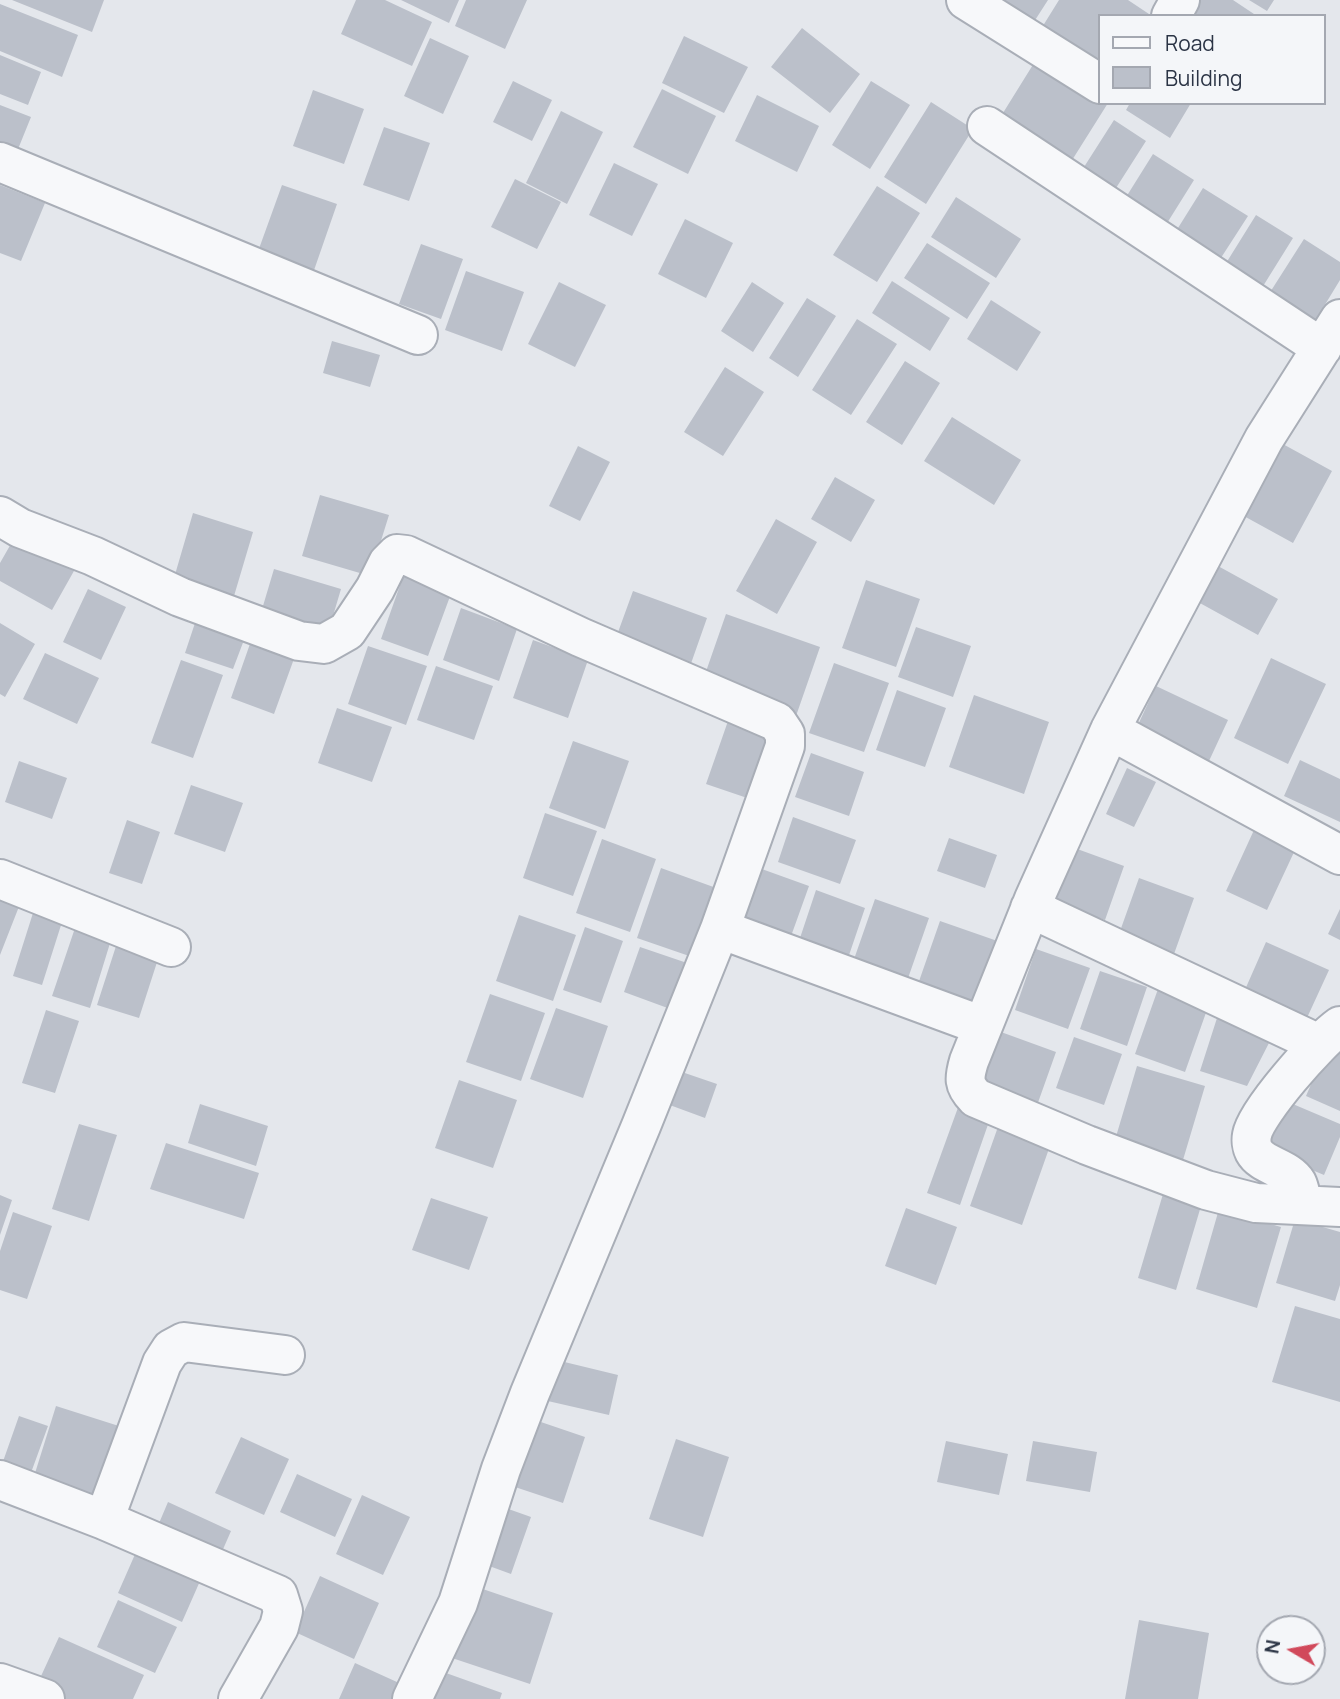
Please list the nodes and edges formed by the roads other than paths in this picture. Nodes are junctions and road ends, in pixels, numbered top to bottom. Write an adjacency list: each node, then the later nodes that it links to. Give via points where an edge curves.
1 (966, 0): 2 (street)
2 (1098, 83)
3 (987, 126): 5 (street)
4 (0, 162): 6 (street)
5 (1331, 333): 8 (street, via 1264,439)
6 (418, 335)
7 (0, 516): 12 (street, via 180,597 299,641 324,645 347,631 388,563 397,554 406,555 777,722 785,734 785,746)
8 (1110, 730): 9 (street); 11 (street)
9 (1340, 855)
10 (0, 879): 13 (street)
11 (1030, 908): 14 (street); 15 (street)
12 (720, 929): 14 (street); 24 (street, via 530,1393 458,1603)
13 (171, 947)
14 (983, 1026): 16 (street, via 964,1077 976,1098 1206,1190 1256,1203)
15 (1330, 1035): 16 (street, via 1294,1072 1251,1136 1258,1157 1285,1171 1297,1184)
16 (1303, 1204): 17 (street)
17 (1340, 1207)
18 (285, 1355): 20 (street, via 184,1342 171,1349)
19 (0, 1480): 20 (street)
20 (104, 1520): 23 (street, via 278,1595 284,1611 279,1627)
21 (0, 1683): 22 (street)
22 (45, 1699)
23 (238, 1699)
24 (412, 1699)

